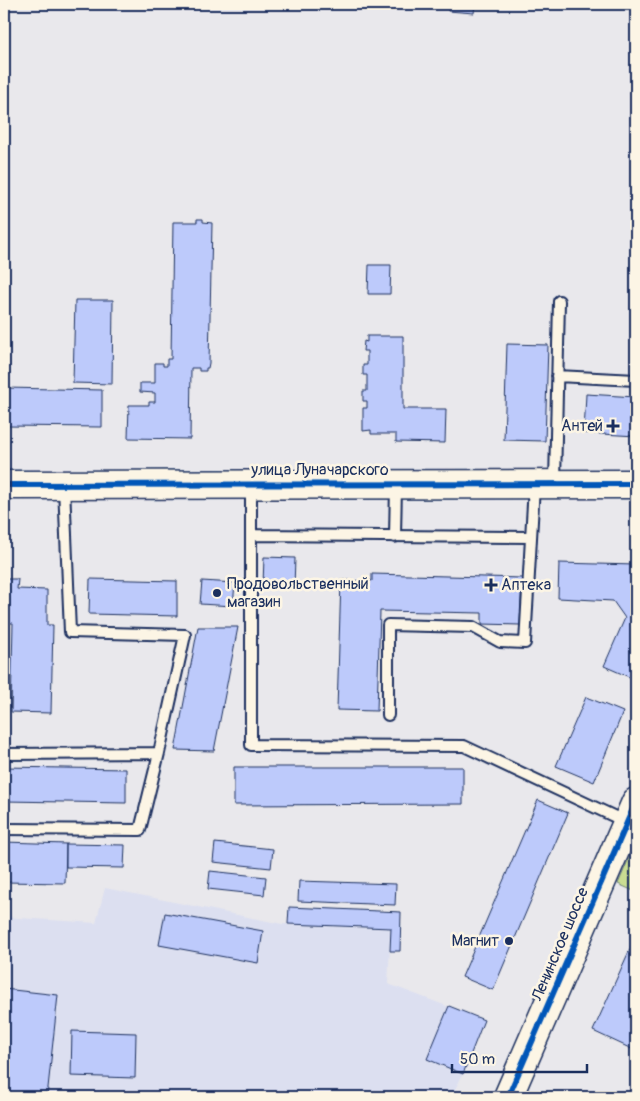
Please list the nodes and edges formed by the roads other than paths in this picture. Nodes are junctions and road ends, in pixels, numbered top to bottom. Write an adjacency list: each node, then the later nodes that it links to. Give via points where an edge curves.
1 (559, 301): 2 (lane)
2 (558, 376): 3 (lane); 6 (lane)
3 (636, 380)
4 (251, 484): 5 (street, улица Луначарского); 9 (street, улица Луначарского); 10 (lane)
5 (396, 484): 6 (street, улица Луначарского); 11 (lane)
6 (544, 484): 7 (street, улица Луначарского); 12 (lane)
7 (636, 484)
8 (4, 485): 9 (street, улица Луначарского)
9 (64, 485): 14 (lane, via 70,632 185,635)
10 (251, 535): 11 (lane); 16 (lane, via 251,746 464,746)
11 (395, 536): 12 (lane)
12 (531, 537): 13 (lane, via 525,643 500,642 473,627 388,625)
13 (388, 715)
14 (159, 753): 15 (lane); 17 (lane, via 140,830)
15 (4, 754)
16 (632, 812): 18 (street, Ленинское шоссе)
17 (4, 829)
18 (508, 1097)

